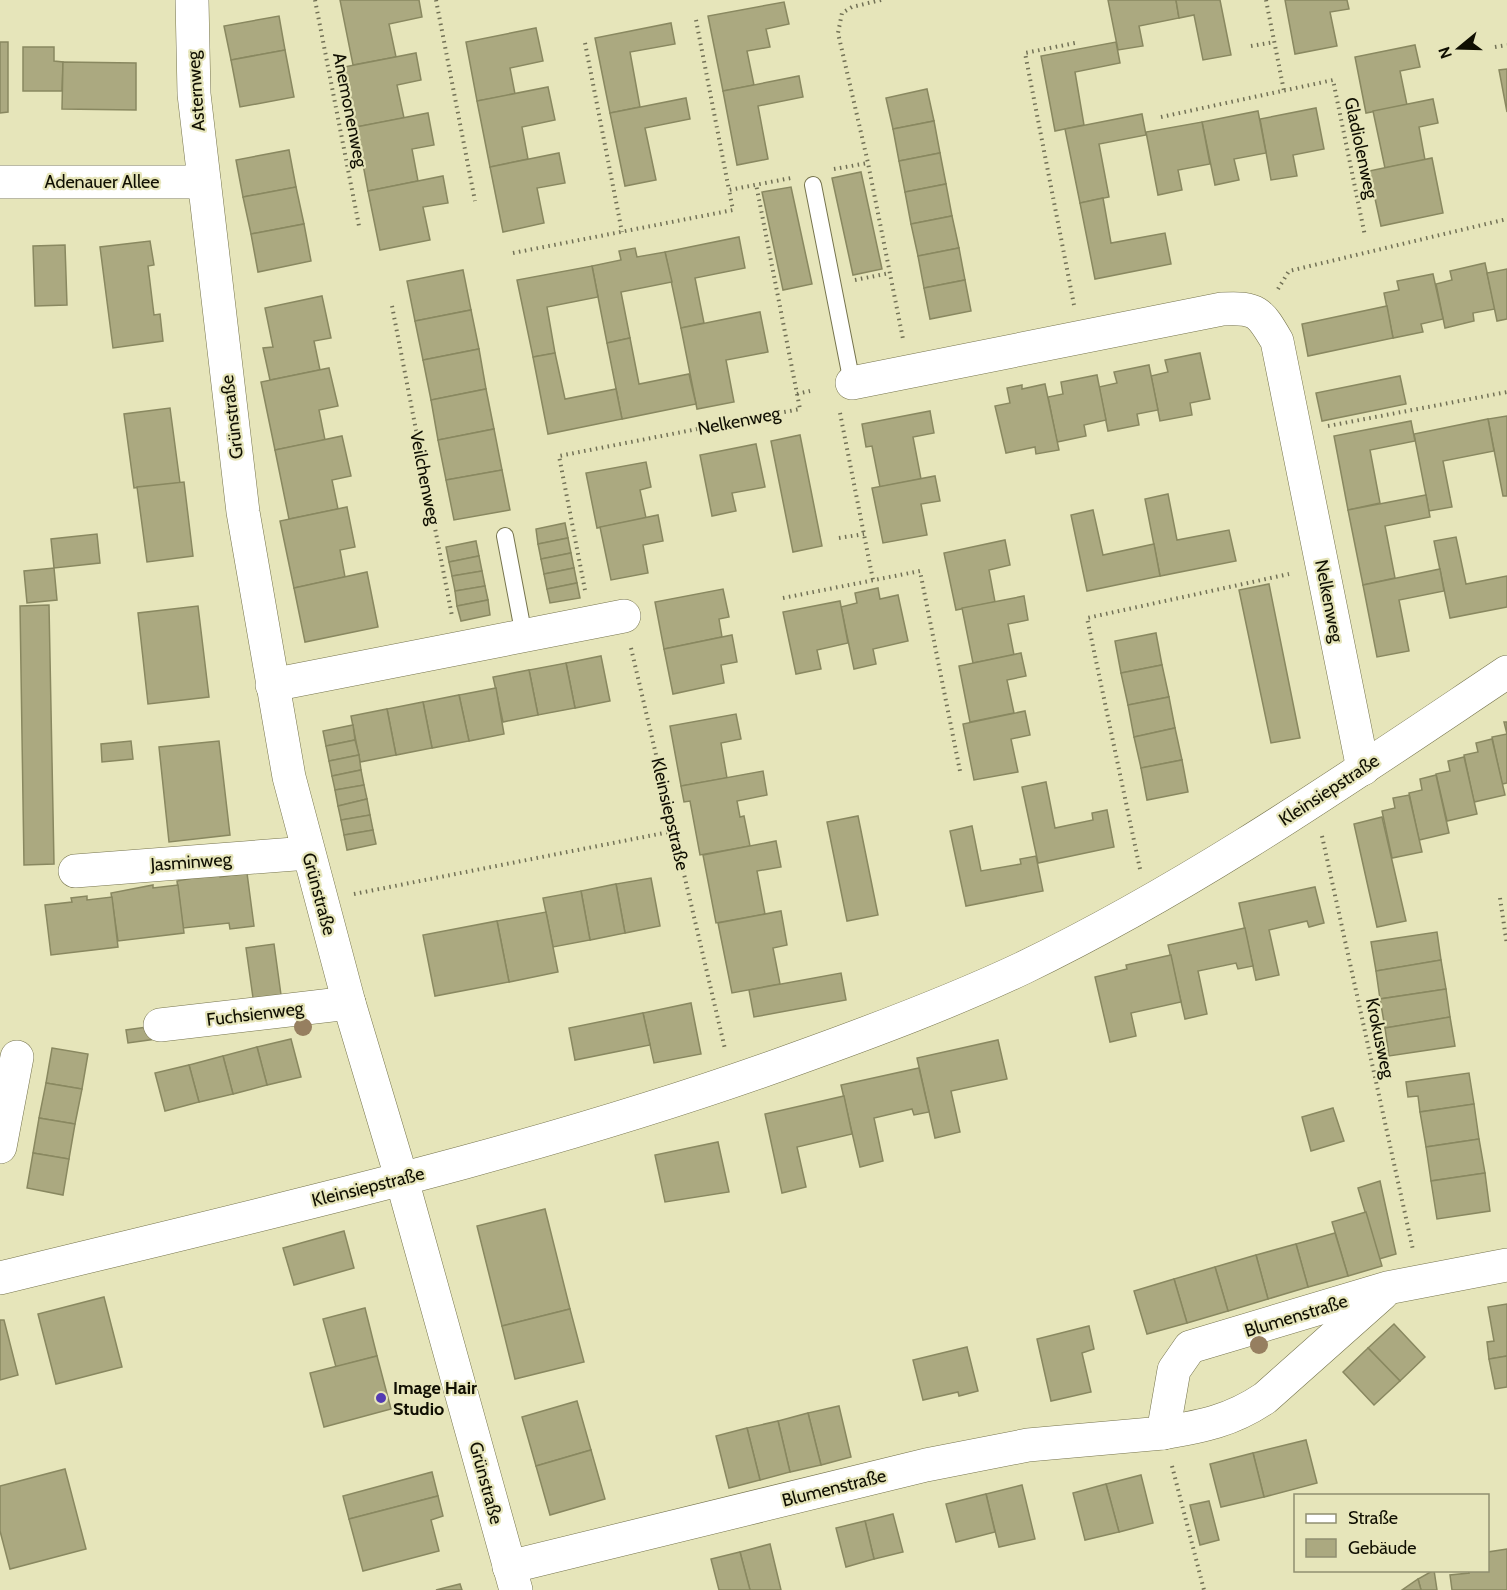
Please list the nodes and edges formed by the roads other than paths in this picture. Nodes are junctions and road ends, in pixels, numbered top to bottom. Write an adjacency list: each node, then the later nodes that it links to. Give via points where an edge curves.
1 (192, 0): 4 (street, Asternweg, via 194,94)
2 (807, 180): 5 (lane, via 832,284)
3 (0, 182): 4 (street, Adenauer Allee)
4 (204, 182): 10 (street, Grünstraße, via 243,512)
5 (845, 396): 11 (street, Nelkenweg, via 909,372 1222,309 1245,308 1262,315 1277,341)
6 (505, 536): 8 (lane)
7 (624, 616): 8 (street)
8 (524, 636): 10 (street)
9 (1507, 672): 11 (street, Kleinsiepstraße)
10 (272, 685): 12 (street, Grünstraße)
11 (1363, 769): 18 (street, Kleinsiepstraße, via 1147,902 1011,973 880,1029 733,1082)
12 (308, 853): 13 (street, Jasminweg); 14 (street, Grünstraße)
13 (75, 871)
14 (350, 1004): 15 (street, Fuchsienweg); 18 (street, Grünstraße)
15 (160, 1025)
16 (17, 1057): 17 (street)
17 (0, 1147)
18 (402, 1180): 20 (street, Kleinsiepstraße); 23 (street, Grünstraße)
19 (1507, 1265): 21 (street, Blumenstraße)
20 (0, 1278)
21 (1387, 1288): 22 (street, Blumenstraße, via 1265,1398 1244,1412 1216,1424); 22 (street, Blumenstraße, via 1190,1347 1174,1370)
22 (1163, 1433): 23 (street, Blumenstraße, via 1028,1445 926,1465)
23 (512, 1579)

